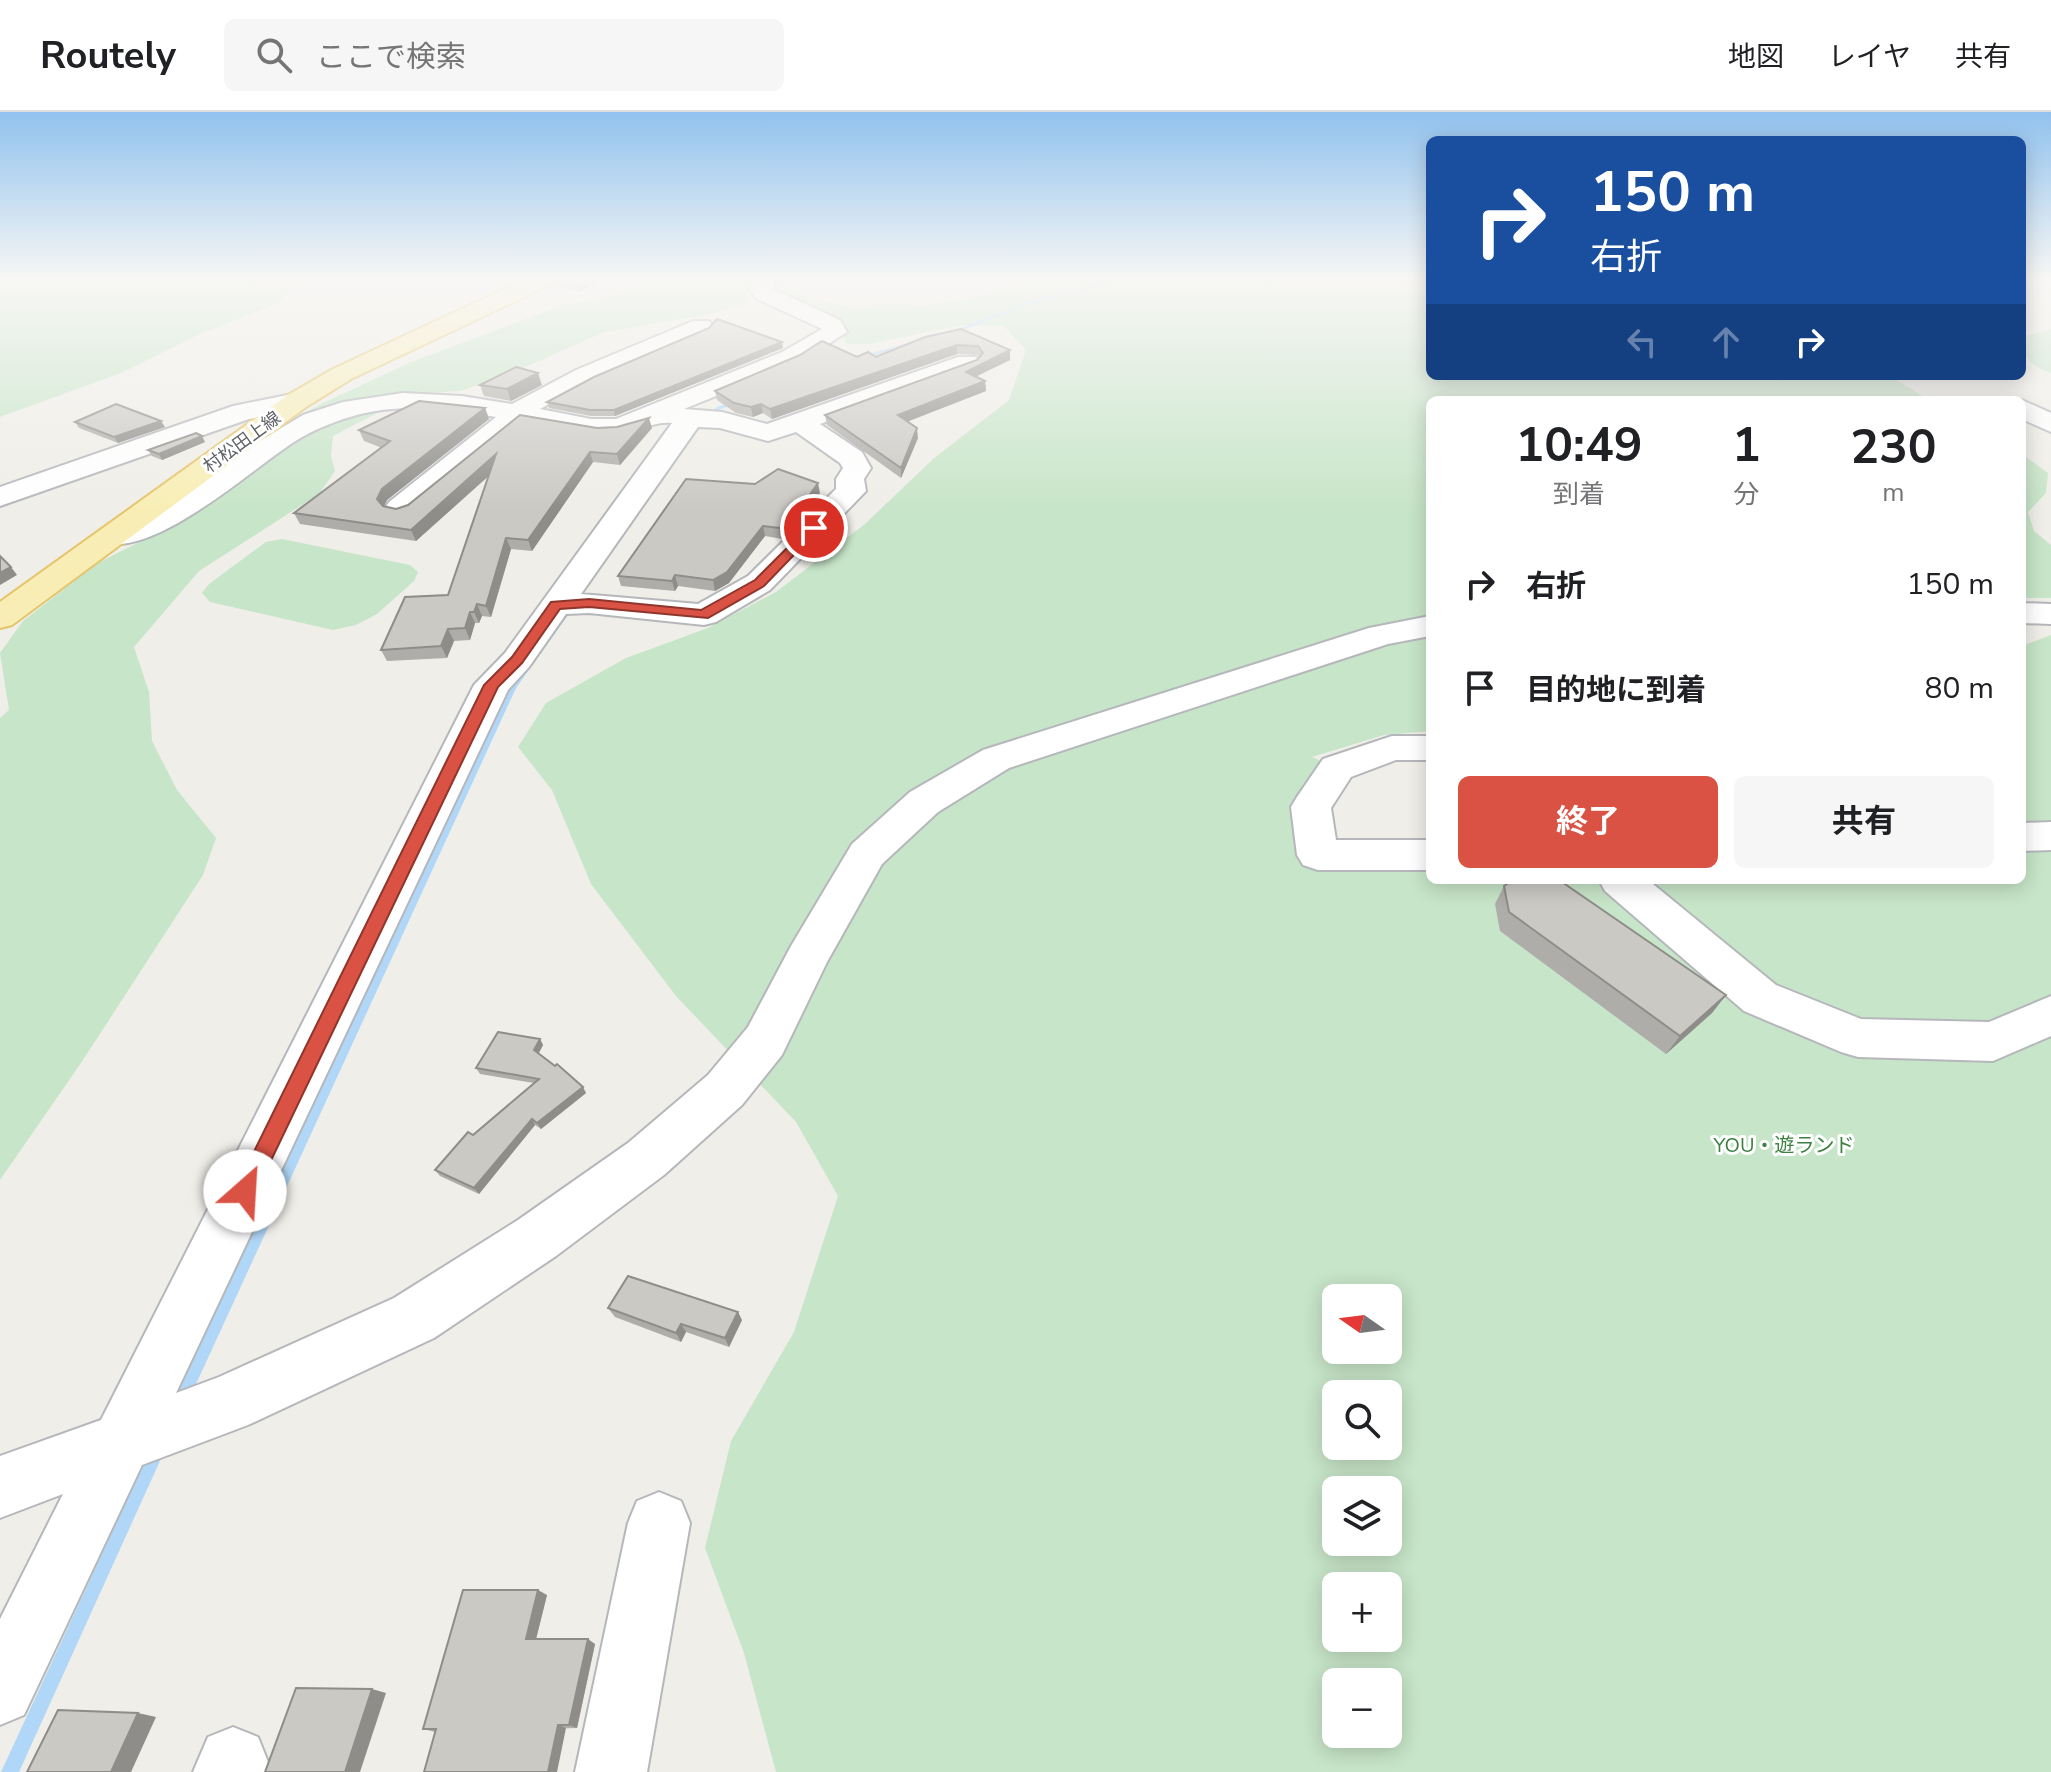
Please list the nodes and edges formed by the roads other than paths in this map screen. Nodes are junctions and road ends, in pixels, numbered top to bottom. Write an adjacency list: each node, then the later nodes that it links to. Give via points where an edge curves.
1 (381, 355): 7 (main road, 村松田上線)
2 (632, 355): 9 (street)
3 (648, 355): 6 (street)
4 (794, 355): 6 (street)
5 (967, 362): 11 (street)
6 (717, 388): 10 (street, via 673,404)
7 (297, 401): 14 (street, via 242,412); 16 (main road, 村松田上線)
8 (2026, 410): 12 (street)
9 (515, 412): 10 (street, via 613,428); 15 (street); 16 (street, via 414,398 365,404 274,441 169,517)
10 (689, 417): 11 (street, via 768,433); 17 (street)
11 (799, 422): 17 (street, via 852,458 857,468 851,491 759,583 704,615)
12 (2051, 424)
13 (668, 495): 17 (street)
14 (0, 497)
15 (400, 508)
16 (114, 536): 20 (main road, 村松田上線)
17 (572, 604): 28 (street, via 492,685)
18 (2026, 613): 19 (street)
19 (2051, 614)
20 (0, 618)
21 (1426, 627): 28 (street, via 1381,635 996,759 924,802 867,854 765,1041 725,1090 646,1159 414,1318 227,1404)
22 (1426, 748): 25 (street, via 1392,748 1337,768 1311,807 1318,855)
23 (2051, 836): 24 (street)
24 (2026, 837)
25 (1426, 855)
26 (1625, 884): 27 (street, via 1760,998 1858,1038 1993,1042)
27 (2051, 1015)
28 (122, 1445): 29 (street); 31 (street)
29 (0, 1487)
30 (659, 1523): 32 (street)
31 (0, 1691)
32 (611, 1772)

